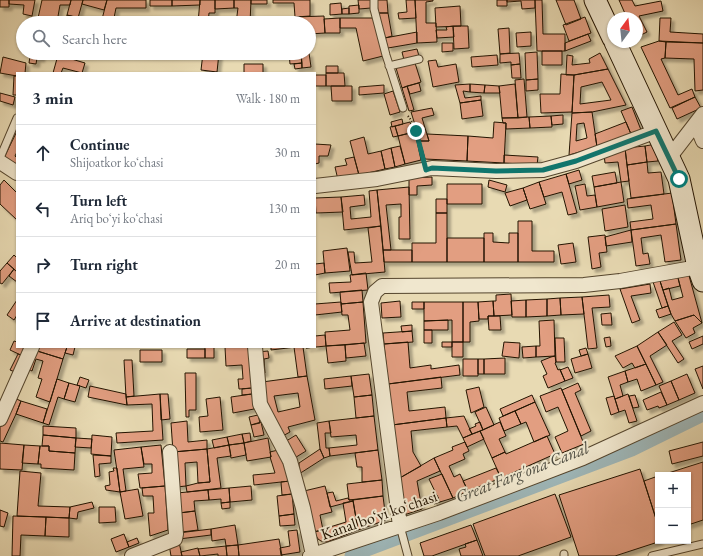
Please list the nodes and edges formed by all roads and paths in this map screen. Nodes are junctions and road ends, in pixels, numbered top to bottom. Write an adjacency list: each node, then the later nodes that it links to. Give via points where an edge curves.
1 (374, 0): 6 (lane)
2 (595, 0): 3 (street)
3 (607, 25)
4 (618, 48): 10 (street)
5 (419, 59): 6 (lane)
6 (389, 66): 7 (lane)
7 (403, 108): 14 (path, via 416,131)
8 (699, 119): 11 (street); 12 (street)
9 (16, 120): 13 (lane)
10 (656, 131): 12 (street); 14 (street, via 576,161 543,170)
11 (703, 141)
12 (669, 158): 17 (street, via 679,179)
13 (0, 160): 15 (street)
14 (426, 170): 16 (street)
15 (16, 172)
16 (316, 186)
17 (700, 274): 23 (street, via 584,285 382,286 375,292 371,302)
18 (32, 348): 21 (street)
19 (255, 348): 25 (street, via 260,404 290,461 303,508)
20 (703, 402): 23 (street, Kanal boʻyi koʻchasi, via 582,458)
21 (0, 419)
22 (170, 452): 27 (street, via 175,539)
23 (401, 529): 25 (street, Kanal boʻyi koʻchasi); 26 (lane)
24 (703, 544): 28 (lane)
25 (311, 555)
26 (408, 555)
27 (132, 556)
28 (652, 556)

